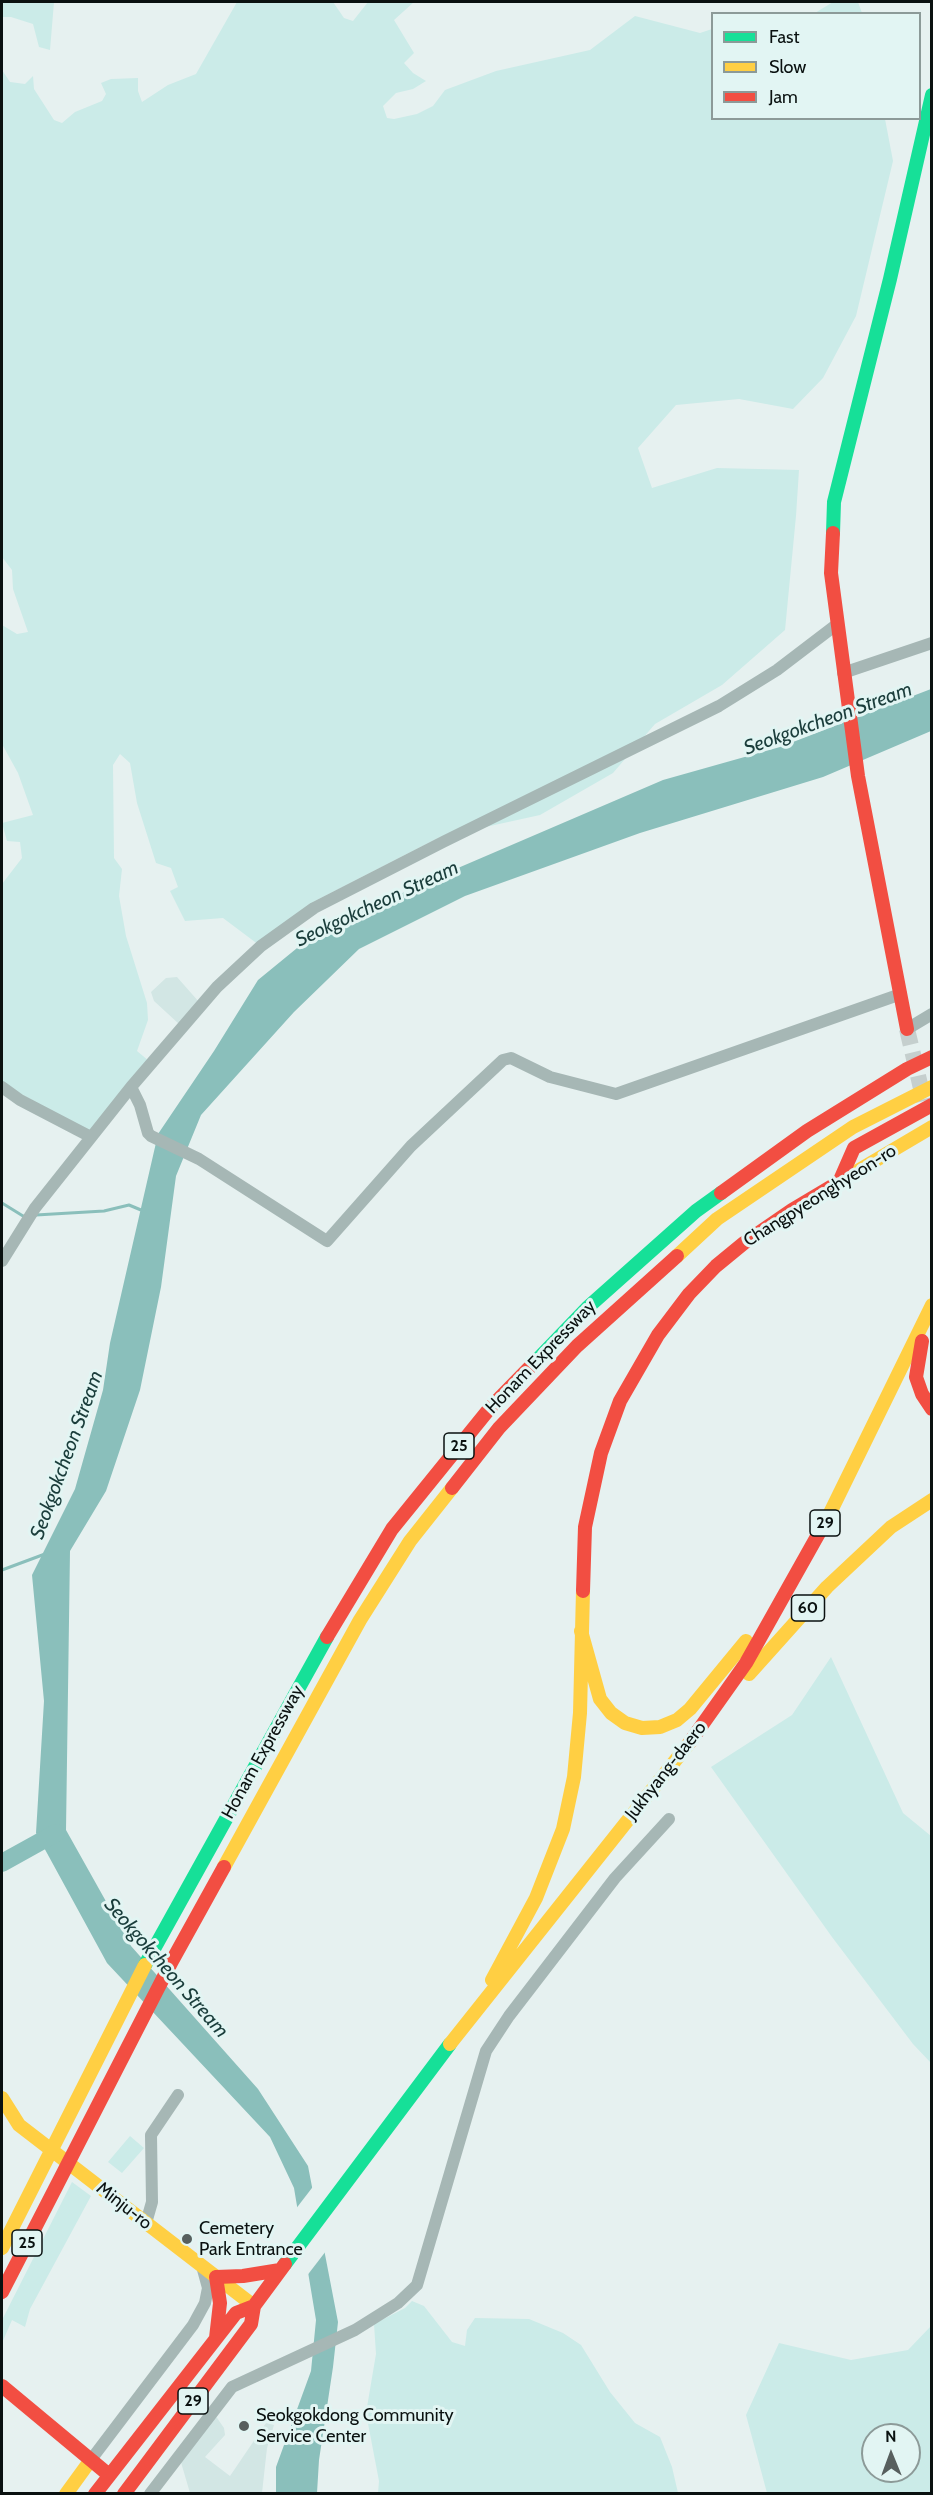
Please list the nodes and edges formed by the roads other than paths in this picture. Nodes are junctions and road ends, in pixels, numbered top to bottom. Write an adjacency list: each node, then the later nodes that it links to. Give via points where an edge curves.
1 (932, 94): 2 (main road, via 834,502 831,573)
2 (836, 625): 4 (main road); 10 (street, via 777,670 719,706 314,908 261,946 217,987)
3 (932, 643): 4 (street)
4 (843, 673): 5 (main road, via 858,776)
5 (901, 994): 7 (main road); 10 (street, via 616,1094 550,1077 511,1058 503,1060 411,1146 327,1241 191,1155 148,1133)
6 (932, 1014): 7 (street)
7 (907, 1029)
8 (930, 1058): 29 (main road, Honam Expressway / 25, via 807,1131 696,1211 587,1308 490,1408 392,1529 344,1606 154,1948)
9 (2, 1087): 14 (street)
10 (131, 1087): 14 (street)
11 (926, 1090): 33 (main road, Honam Expressway / 25, via 853,1127 717,1219 577,1346 499,1428 410,1541 360,1620 172,1960)
12 (932, 1105): 15 (main road, via 854,1148)
13 (932, 1127): 15 (main road, Changpyeonghyeon-ro)
14 (91, 1137): 16 (street, via 34,1208)
15 (840, 1180): 22 (main road, Changpyeonghyeon-ro, via 716,1266 658,1335 632,1378 608,1430 592,1484 585,1527)
16 (2, 1261)
17 (932, 1305): 21 (main road, Jukhyang-daero / 29, via 845,1486)
18 (932, 1312): 19 (main road, via 919,1352 916,1377)
19 (932, 1409)
20 (932, 1500): 23 (main road, 60, via 891,1527 827,1587)
21 (789, 1588): 22 (main road, via 690,1709 660,1727 642,1728 611,1713 600,1699); 23 (main road, Jukhyang-daero / 29, via 746,1663)
22 (581, 1631): 25 (main road, Changpyeonghyeon-ro, via 580,1713 574,1778 563,1829 536,1898)
23 (699, 1730): 25 (main road, Jukhyang-daero / 29)
24 (669, 1819): 42 (street, via 615,1878 508,2016 486,2051 417,2285 355,2330 232,2387)
25 (464, 2026): 31 (main road, Jukhyang-daero / 29)
26 (178, 2095): 28 (street, via 151,2135 152,2202)
27 (2, 2098): 28 (main road, Minju-ro, via 20,2125)
28 (146, 2223): 30 (main road, Minju-ro)
29 (2, 2248)
30 (202, 2266): 32 (main road, Minju-ro); 37 (street, via 207,2288 205,2303 193,2325)
31 (281, 2269): 32 (main road); 34 (main road, 29)
32 (216, 2277): 34 (main road, Minju-ro); 35 (main road, via 220,2303)
33 (2, 2292)
34 (254, 2306): 35 (main road, 29, via 236,2313); 41 (main road, 29, via 251,2324)
35 (216, 2338): 38 (main road, 29)
36 (2, 2386): 37 (main road)
37 (90, 2461): 38 (main road); 39 (main road)
38 (109, 2475): 40 (main road, 29)
39 (66, 2493)
40 (95, 2493)
41 (124, 2493)
42 (150, 2493)

